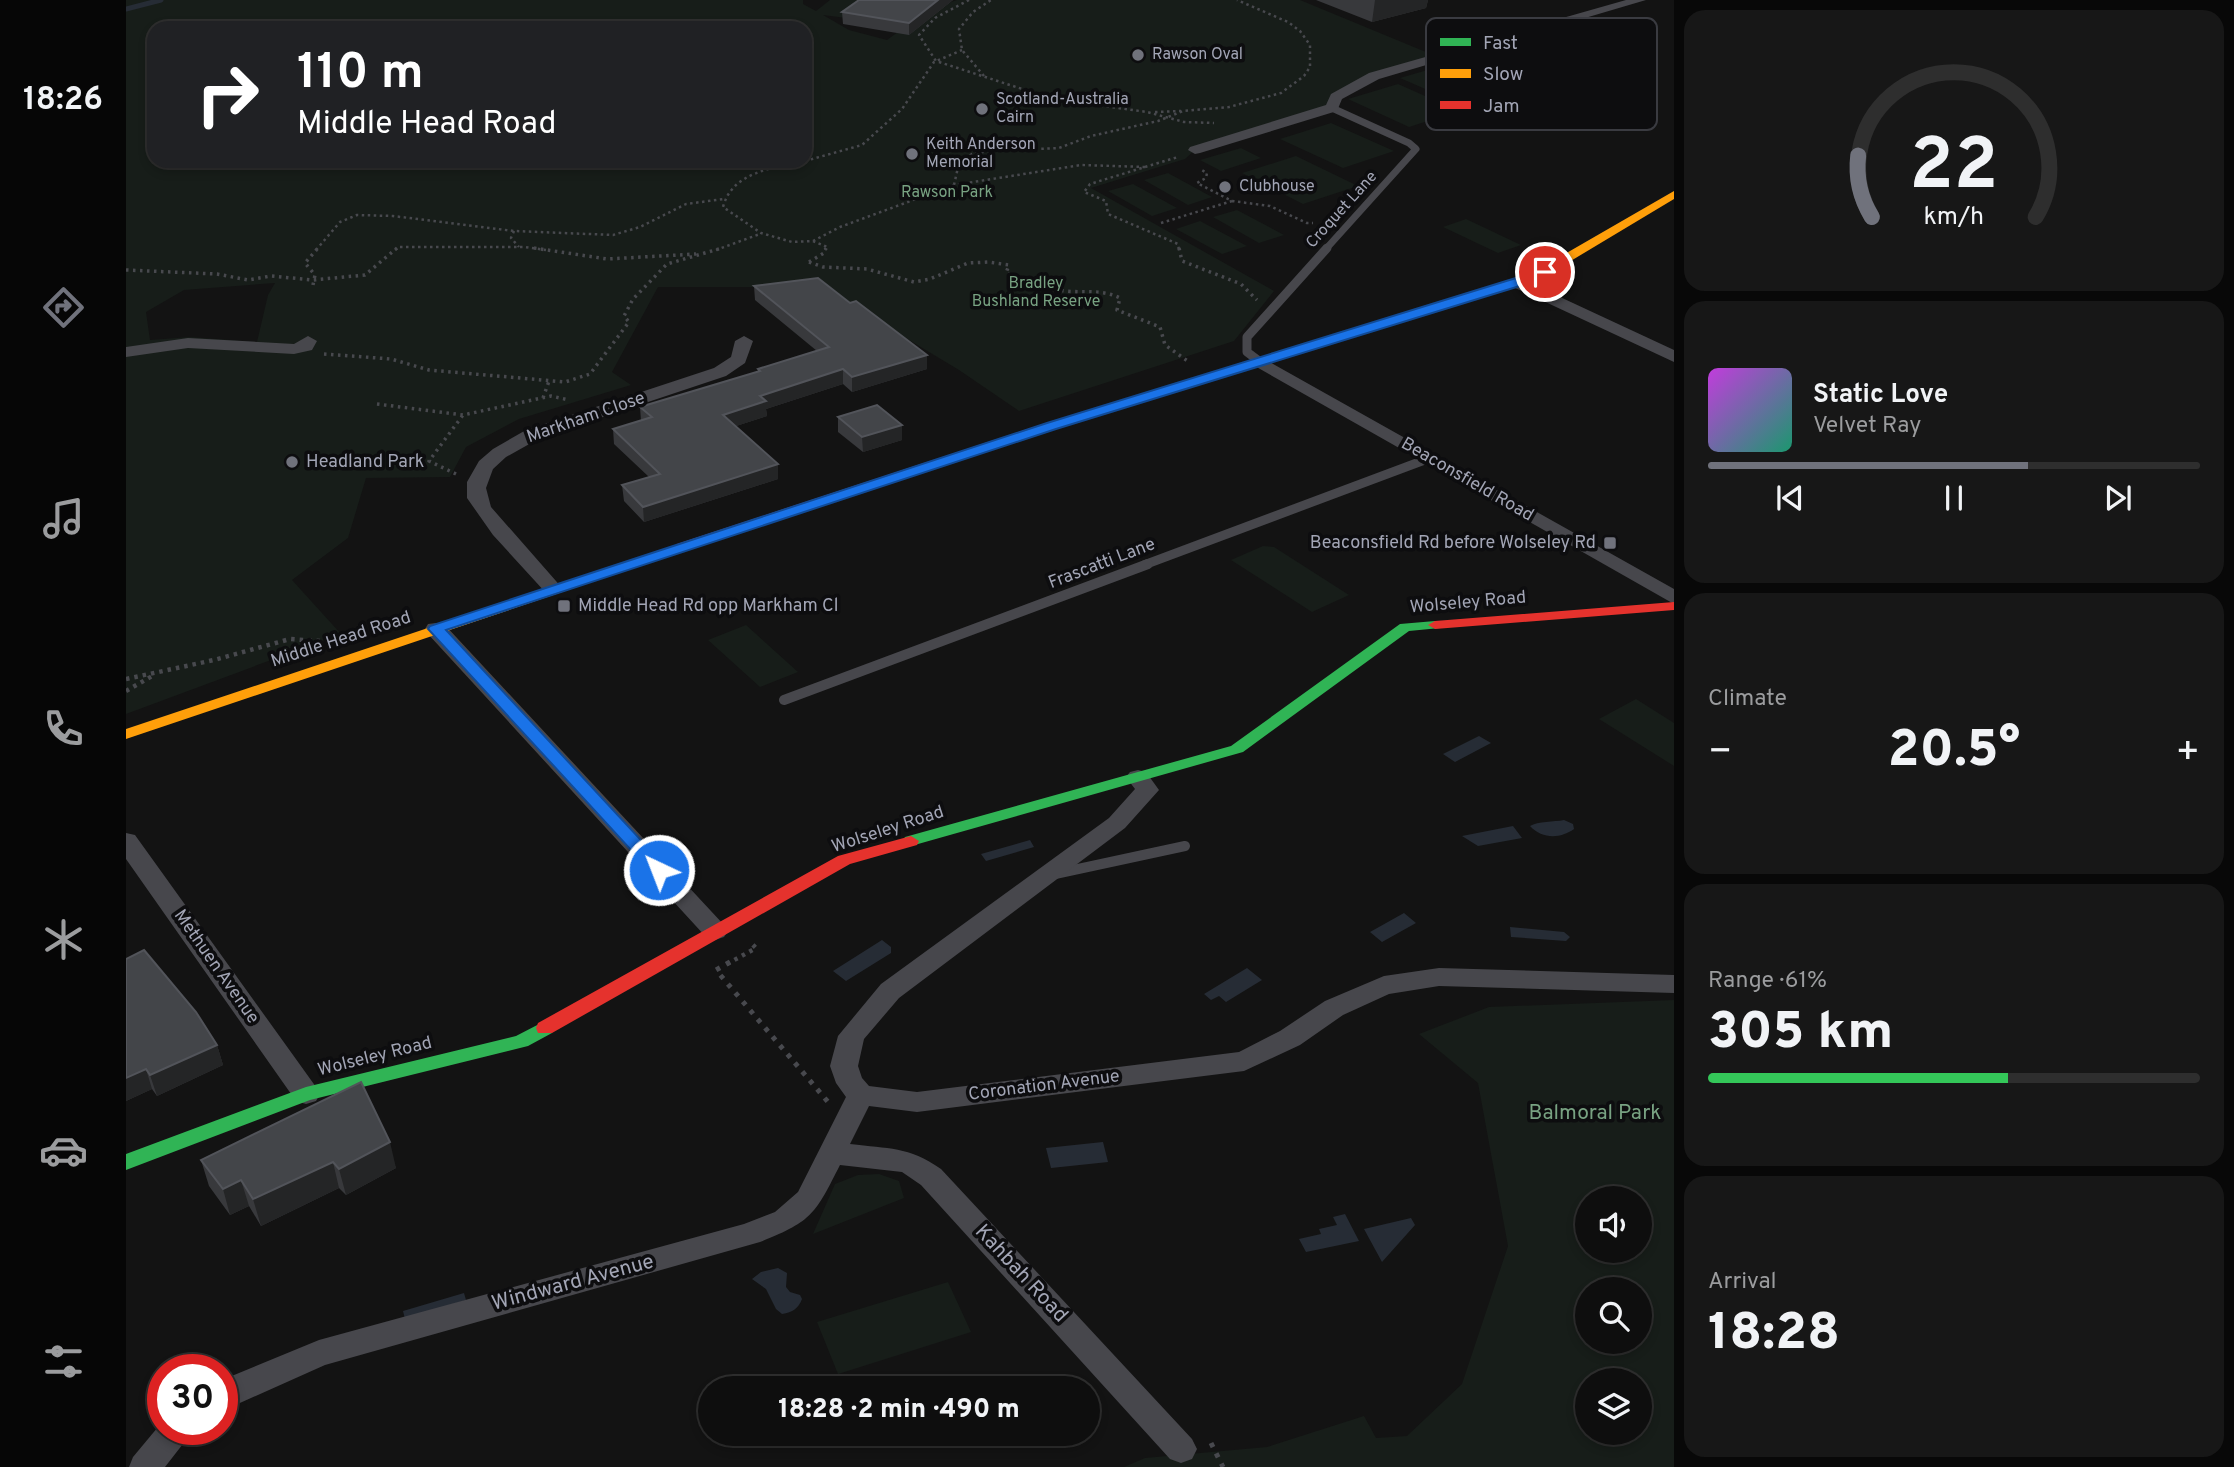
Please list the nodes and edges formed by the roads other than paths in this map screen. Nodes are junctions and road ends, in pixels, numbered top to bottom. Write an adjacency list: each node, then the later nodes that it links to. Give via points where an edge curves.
1 (1640, 0): 2 (street)
2 (1577, 18)
3 (1426, 61): 4 (street, via 1374,76 1336,97)
4 (1332, 108): 5 (street); 12 (lane, Croquet Lane, via 1416,149 1248,337 1247,352)
5 (1195, 150)
6 (1674, 194): 7 (street, Middle Head Road)
7 (1519, 283): 11 (street); 12 (street, Middle Head Road)
8 (744, 341): 14 (street, Markham Close, via 739,359 720,372 533,434 505,448 487,464 476,483 477,498)
9 (307, 344): 10 (street, via 294,349 188,343)
10 (126, 352)
11 (1674, 357)
12 (1259, 361): 13 (street, Beaconsfield Road); 14 (street, Middle Head Road)
13 (1430, 458): 15 (street, Beaconsfield Road); 18 (lane, Frascatti Lane)
14 (554, 589): 17 (street, Middle Head Road)
15 (1674, 598)
16 (1674, 606): 20 (street, Wolseley Road, via 1405,627 1237,749)
17 (436, 629): 19 (street, Middle Head Road); 24 (street)
18 (785, 700)
19 (126, 734)
20 (1138, 777): 23 (street, via 1147,790 1117,823); 24 (street, Wolseley Road, via 844,860)
21 (126, 841): 26 (street, Methuen Avenue)
22 (1185, 846): 23 (lane)
23 (1042, 877): 27 (street, via 891,991 851,1036 844,1066)
24 (723, 927): 26 (street, Wolseley Road, via 521,1041)
25 (1674, 984): 27 (street, Coronation Avenue, via 1439,977 1384,985 1244,1060 917,1102)
26 (306, 1094): 29 (street, Wolseley Road)
27 (860, 1095): 28 (street, Windward Avenue)
28 (832, 1153): 30 (street, Windward Avenue, via 808,1199 785,1220 750,1234 318,1353); 32 (street, Kahbah Road, via 909,1162 931,1177)
29 (126, 1162)
30 (238, 1387)
31 (163, 1445): 33 (street)
32 (1181, 1449)
33 (145, 1467)

